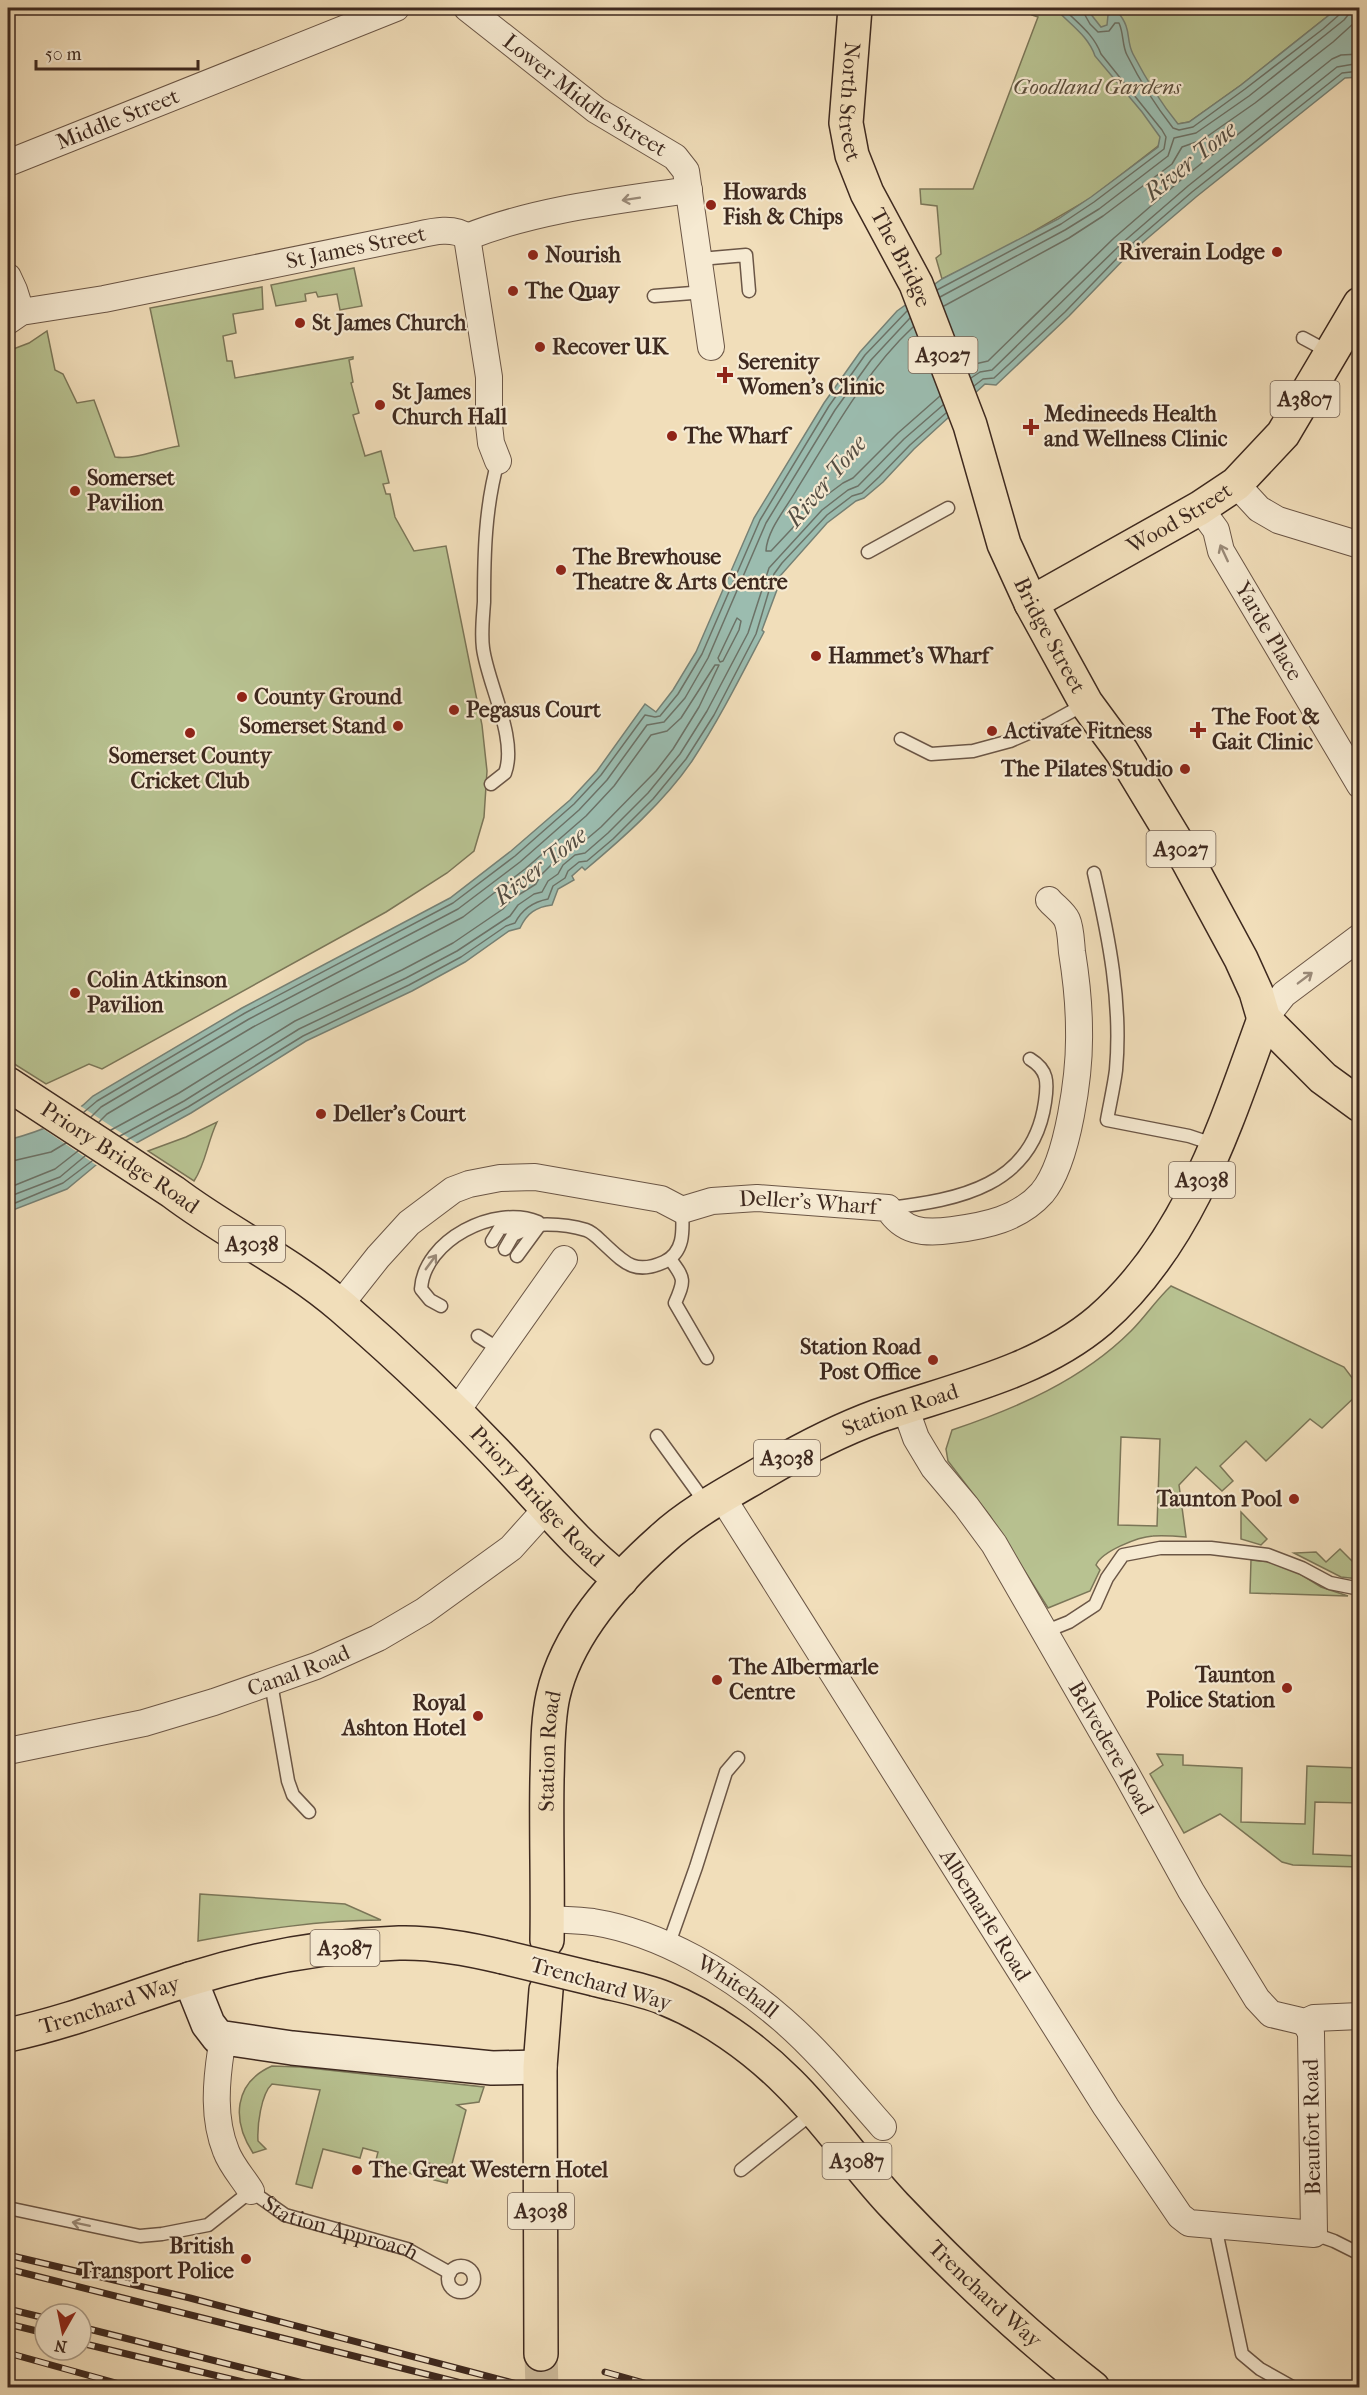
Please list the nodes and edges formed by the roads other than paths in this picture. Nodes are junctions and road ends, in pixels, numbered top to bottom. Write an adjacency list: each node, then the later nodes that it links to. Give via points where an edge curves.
1 (396, 8): 4 (street, Middle Street)
2 (466, 8): 5 (street, Lower Middle Street, via 596,110 675,157 686,171)
3 (855, 8): 6 (main road, North Street / A3027, via 846,123 852,155)
4 (8, 163)
5 (689, 190): 7 (street, one-way to 7, via 553,212 507,222); 8 (street, Lower Middle Street)
6 (867, 193): 18 (main road, The Bridge / A3027, via 916,284)
7 (467, 237): 14 (street, St James Street, via 449,230); 19 (street, via 489,377 491,443)
8 (700, 260): 10 (lane, via 746,255); 11 (street, Lower Middle Street)
9 (8, 277): 14 (street, via 14,290)
10 (749, 291)
11 (705, 292): 12 (lane); 16 (street, Lower Middle Street)
12 (654, 296)
13 (1359, 304): 17 (main road, A3807)
14 (14, 317)
15 (1303, 338): 17 (lane)
16 (716, 341)
17 (1332, 354): 20 (main road, A3807, via 1283,434)
18 (970, 425): 25 (main road, Bridge Street / A3027, via 985,496)
19 (498, 461): 28 (lane, via 487,519 482,646 508,755 505,772)
20 (1236, 484): 22 (main road, Wood Street / A3807); 23 (street, Wood Street, via 1259,509 1278,520)
21 (948, 508): 24 (lane)
22 (1200, 508): 25 (main road, Wood Street / A3807); 29 (street, Yarde Place, one-way to 22, via 1221,551 1216,530)
23 (1359, 545)
24 (868, 552)
25 (1031, 603): 26 (main road, Bridge Street / A3027)
26 (1086, 703): 27 (lane, via 1010,741 973,751 931,754); 33 (main road, Bridge Street / A3027, via 1122,752 1188,861 1241,959)
27 (901, 739)
28 (491, 784)
29 (1359, 785)
30 (1095, 873): 37 (lane, via 1117,1000 1116,1070 1107,1120)
31 (1049, 900): 38 (street, Deller's Wharf, via 1067,920 1079,1030 1070,1117 1059,1163 1042,1192 1017,1214 977,1227 917,1231 897,1221)
32 (1359, 937): 33 (street, one-way to 32, via 1284,993)
33 (1264, 1019): 36 (main road, A3027, via 1323,1078); 37 (main road, Station Road / A3038)
34 (1030, 1059): 38 (lane, via 1041,1066 1047,1082 1041,1126 1025,1157 1000,1177 971,1192)
35 (16, 1089): 46 (main road, Priory Bridge Road / A3038)
36 (1359, 1105)
37 (1218, 1145): 49 (main road, Station Road / A3038, via 1170,1237 1137,1282 1101,1319 1030,1363)
38 (888, 1208): 39 (street, Deller's Wharf, via 757,1198 712,1201)
39 (682, 1210): 45 (lane, via 683,1237); 46 (street, via 661,1199 535,1177 500,1178 469,1185 453,1190 409,1223)
40 (542, 1223): 41 (lane, via 500,1228); 42 (lane, via 513,1235); 43 (lane); 45 (lane, via 590,1231 621,1260 637,1268); 47 (lane, one-way to 40, via 422,1289 424,1271 442,1247 473,1225 507,1216 528,1217)
41 (492, 1241)
42 (505, 1249)
43 (516, 1256)
44 (564, 1259): 50 (street, Priory Bridge Road, via 490,1340 463,1402)
45 (670, 1259): 48 (lane, via 684,1283 675,1303)
46 (340, 1305): 50 (main road, Priory Bridge Road / A3038)
47 (441, 1306)
48 (707, 1358)
49 (905, 1407): 52 (main road, Station Road / A3038, via 845,1429); 56 (street, Belvedere Road, via 916,1438 934,1468 994,1545)
50 (453, 1411): 53 (main road, Priory Bridge Road / A3038)
51 (657, 1436): 52 (lane)
52 (715, 1501): 54 (main road, Station Road / A3038, via 662,1539); 75 (street, Albemarle Road, via 1180,2216 1190,2223)
53 (547, 1508): 54 (main road, Priory Bridge Road / A3038, via 573,1538); 57 (street, Canal Road, via 511,1548 424,1611 378,1638)
54 (621, 1580): 61 (main road, Station Road / A3038, via 586,1622 560,1671 552,1701 548,1734)
55 (1359, 1588): 56 (lane, via 1330,1583 1268,1555 1211,1548 1160,1548 1123,1555 1095,1605)
56 (1044, 1632): 66 (street, Belvedere Road, via 1257,1999 1271,2014)
57 (271, 1683): 58 (street, Canal Road, via 144,1723); 60 (lane, via 288,1781 293,1795)
58 (8, 1751)
59 (738, 1758): 62 (lane, via 726,1772)
60 (309, 1812)
61 (547, 1930): 62 (street, Whitehall, via 594,1922)
62 (668, 1946): 71 (street, Whitehall, via 738,1986 783,2020)
63 (190, 1979): 67 (main road, Trenchard Way / A3087, via 69,2020); 68 (street, via 208,2024 218,2037); 70 (main road, Trenchard Way / A3087, bridge, via 280,1956 401,1943 456,1947 663,1997 702,2016 762,2058)
64 (546, 1990): 69 (main road, A3038)
65 (1359, 2016): 66 (street, Belvedere Road)
66 (1305, 2022): 76 (street, Beaufort Road, via 1311,2033)
67 (8, 2035)
68 (231, 2040): 69 (street, via 492,2068); 73 (street, Station Approach, via 221,2050 218,2120 226,2152)
69 (540, 2067): 79 (main road, A3038)
70 (815, 2111): 72 (lane); 80 (main road, Trenchard Way / A3087, via 893,2204 1019,2325)
71 (884, 2127)
72 (741, 2170)
73 (251, 2191): 74 (lane, one-way to 74, via 208,2225 140,2236); 78 (lane, Station Approach, via 285,2215 407,2249)
74 (8, 2208)
75 (1215, 2226): 76 (street, Albemarle Road); 81 (lane, via 1242,2354)
76 (1314, 2234): 77 (lane)
77 (1359, 2254)
78 (450, 2273)
79 (541, 2354)
80 (1092, 2388)
81 (1294, 2388)

